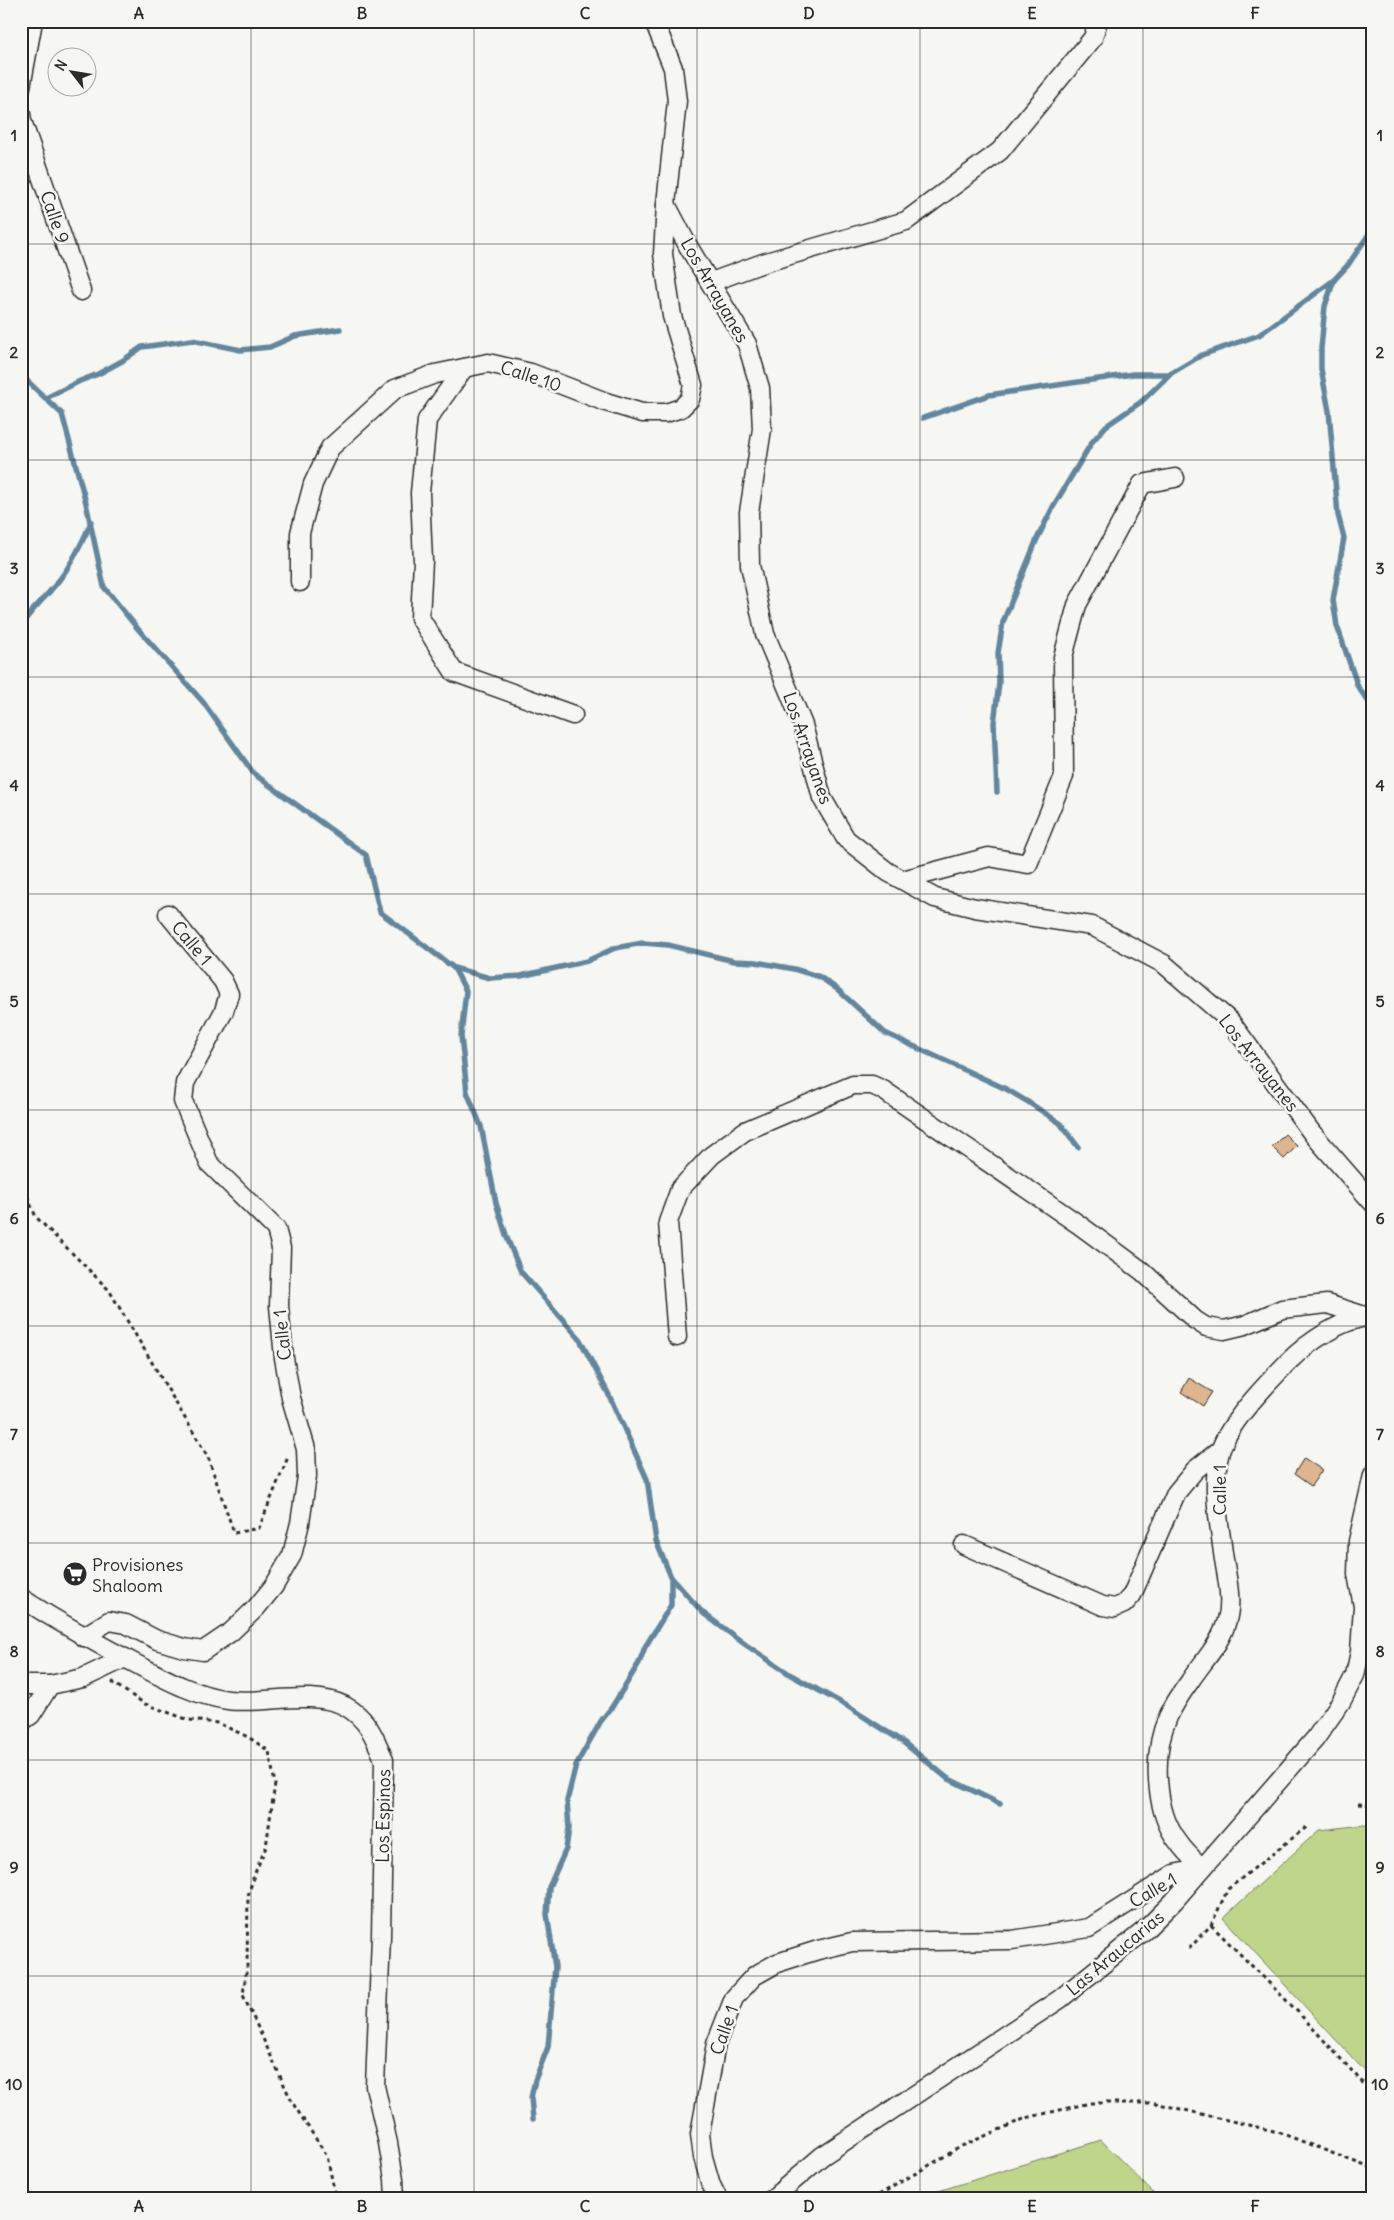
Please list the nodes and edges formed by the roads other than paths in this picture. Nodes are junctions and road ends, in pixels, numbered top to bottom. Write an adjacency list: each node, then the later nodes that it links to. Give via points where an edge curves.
1 (33, 21): 4 (street)
2 (654, 21): 6 (street, via 673,68 676,101)
3 (1098, 21): 7 (street, via 1093,38 1000,151 906,221 763,263)
4 (21, 87)
5 (21, 114): 8 (street, Calle 9)
6 (666, 204): 7 (street, Los Arrayanes); 9 (street, Calle 10, via 663,254 671,307 693,385 690,399 681,408 642,413 531,373 488,363)
7 (711, 282): 13 (street, Los Arrayanes, via 747,344 760,388 762,429 749,512 750,565 765,634 803,725 822,798 846,839 888,872)
8 (81, 291)
9 (464, 368): 11 (street, Calle 10, via 435,374 395,389 330,448 312,484 300,533); 12 (street, via 427,420 420,492 423,561 420,618 454,672)
10 (1175, 478): 13 (street, via 1142,484 1077,605 1063,657 1064,776 1028,864 989,857)
11 (300, 582)
12 (573, 715)
13 (904, 880): 15 (street, Los Arrayanes, via 935,898 975,908 1092,926 1164,964 1230,1021 1312,1133)
14 (168, 914): 22 (street, Calle 1, via 223,981 229,994 224,1011 185,1083 183,1100 209,1163 276,1229 281,1248 279,1306 284,1358 291,1398 306,1449 307,1476 292,1555 268,1593 231,1632 203,1651 157,1640 126,1624 109,1621)
15 (1373, 1203)
16 (1370, 1317): 17 (street, via 1327,1304 1282,1309 1224,1330 1206,1327 1142,1271 1078,1224 883,1090 872,1085 853,1085 745,1131 712,1155 680,1189 668,1222); 18 (street, Calle 1, via 1334,1328 1303,1348 1238,1417)
17 (677, 1337)
18 (1220, 1450): 20 (street, via 1195,1470 1176,1494 1132,1595 1124,1604 1114,1608 1092,1602); 27 (street, Calle 1, via 1216,1479 1228,1590 1227,1620 1216,1647 1190,1680 1168,1717 1160,1747 1158,1781 1162,1809 1178,1842)
19 (1373, 1475): 27 (street, Las Araucarias, via 1358,1540 1357,1574 1363,1606 1355,1675 1315,1739)
20 (964, 1545)
21 (21, 1598): 22 (street, Los Espinos)
22 (83, 1636): 23 (street, Los Espinos)
23 (125, 1658): 25 (street, via 83,1678); 28 (street, Los Espinos, via 194,1691 228,1700 319,1699 344,1706 360,1716 374,1733 384,1760 375,2086 388,2143)
24 (21, 1685): 25 (street)
25 (50, 1685): 26 (street, via 31,1714)
26 (21, 1722)
27 (1202, 1868): 29 (street, Calle 1, via 1174,1874 1089,1928 1012,1940 852,1942 777,1964 754,1976 734,1998 716,2044 700,2134 703,2157); 30 (street, Las Araucarias, via 1145,1930 1060,1999 822,2156)
28 (395, 2199)
29 (718, 2199)
30 (772, 2199)

